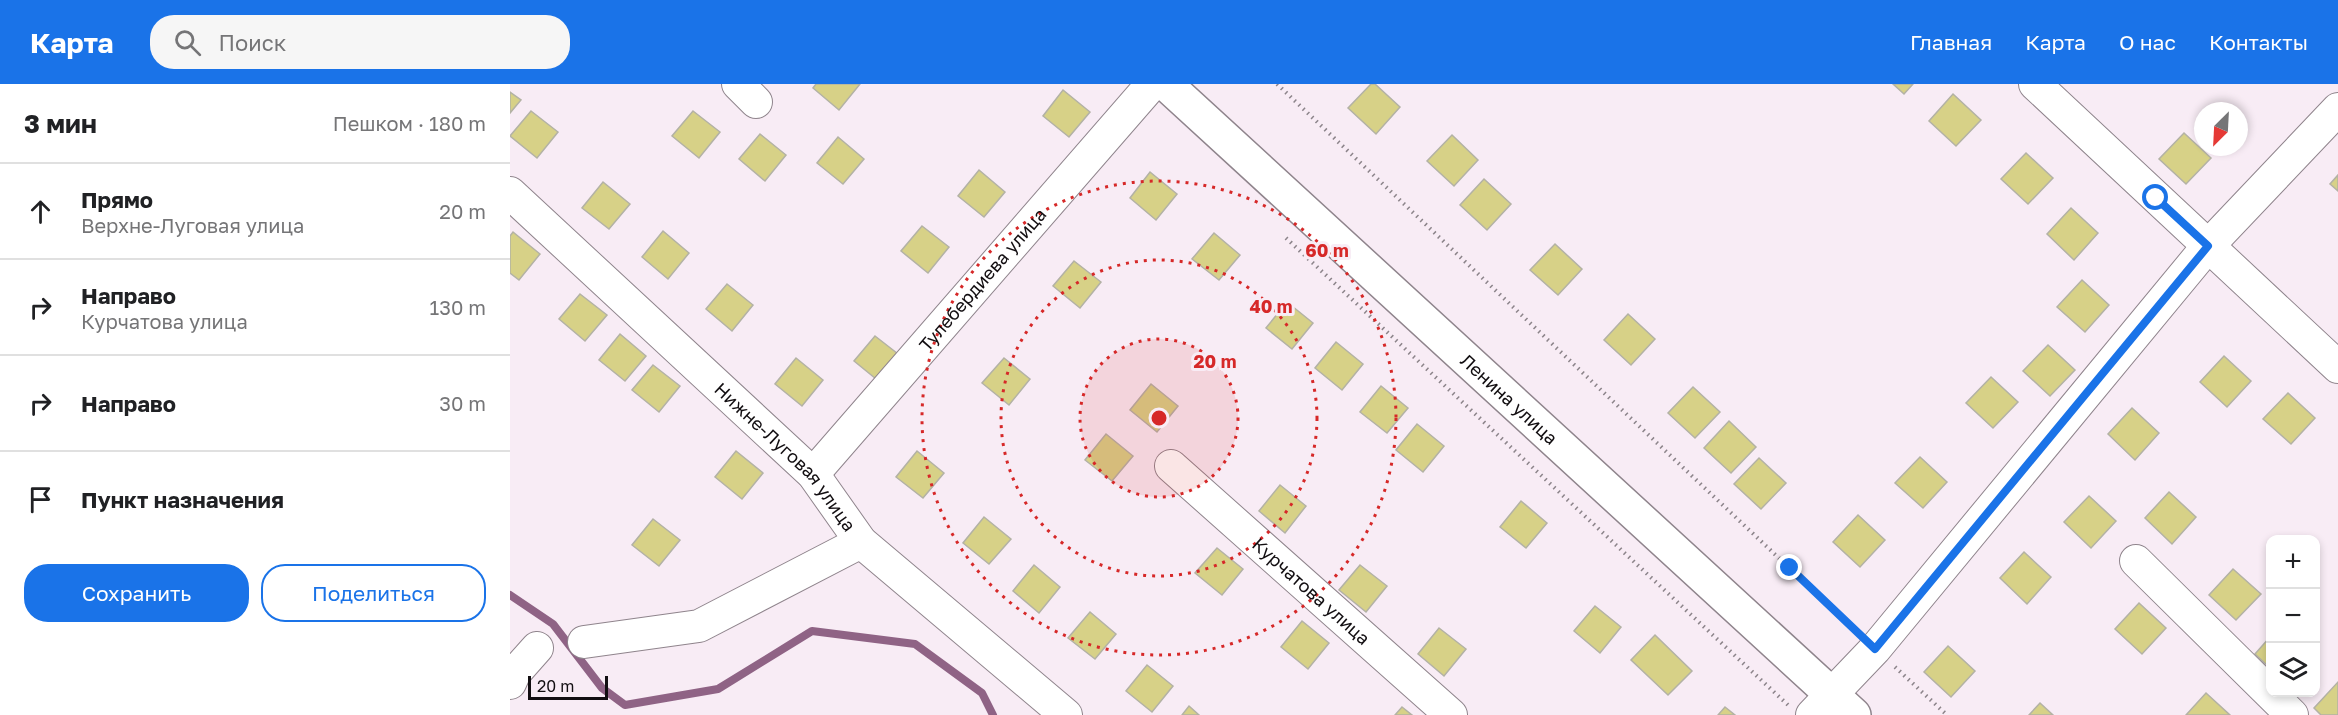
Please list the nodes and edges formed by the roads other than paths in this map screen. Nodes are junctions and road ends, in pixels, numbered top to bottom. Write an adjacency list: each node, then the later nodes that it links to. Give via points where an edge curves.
1 (1152, 84): 9 (street, Тулебердиева улица)
2 (1166, 84): 15 (main road, Ленина улица)
3 (2035, 84): 6 (street)
4 (2338, 109): 6 (street)
5 (510, 193): 9 (street, Нижне-Луговая улица)
6 (2208, 246): 7 (street); 15 (street)
7 (2338, 367)
8 (1171, 466): 17 (street, Курчатова улица)
9 (813, 474): 10 (street, Нижне-Луговая улица)
10 (861, 542): 12 (street, via 699,626); 16 (street, Нижне-Луговая улица)
11 (2136, 561): 18 (street)
12 (585, 642)
13 (537, 648): 14 (street)
14 (510, 683)
15 (1822, 708)
16 (1066, 715)
17 (1451, 715)
18 (2292, 715)

